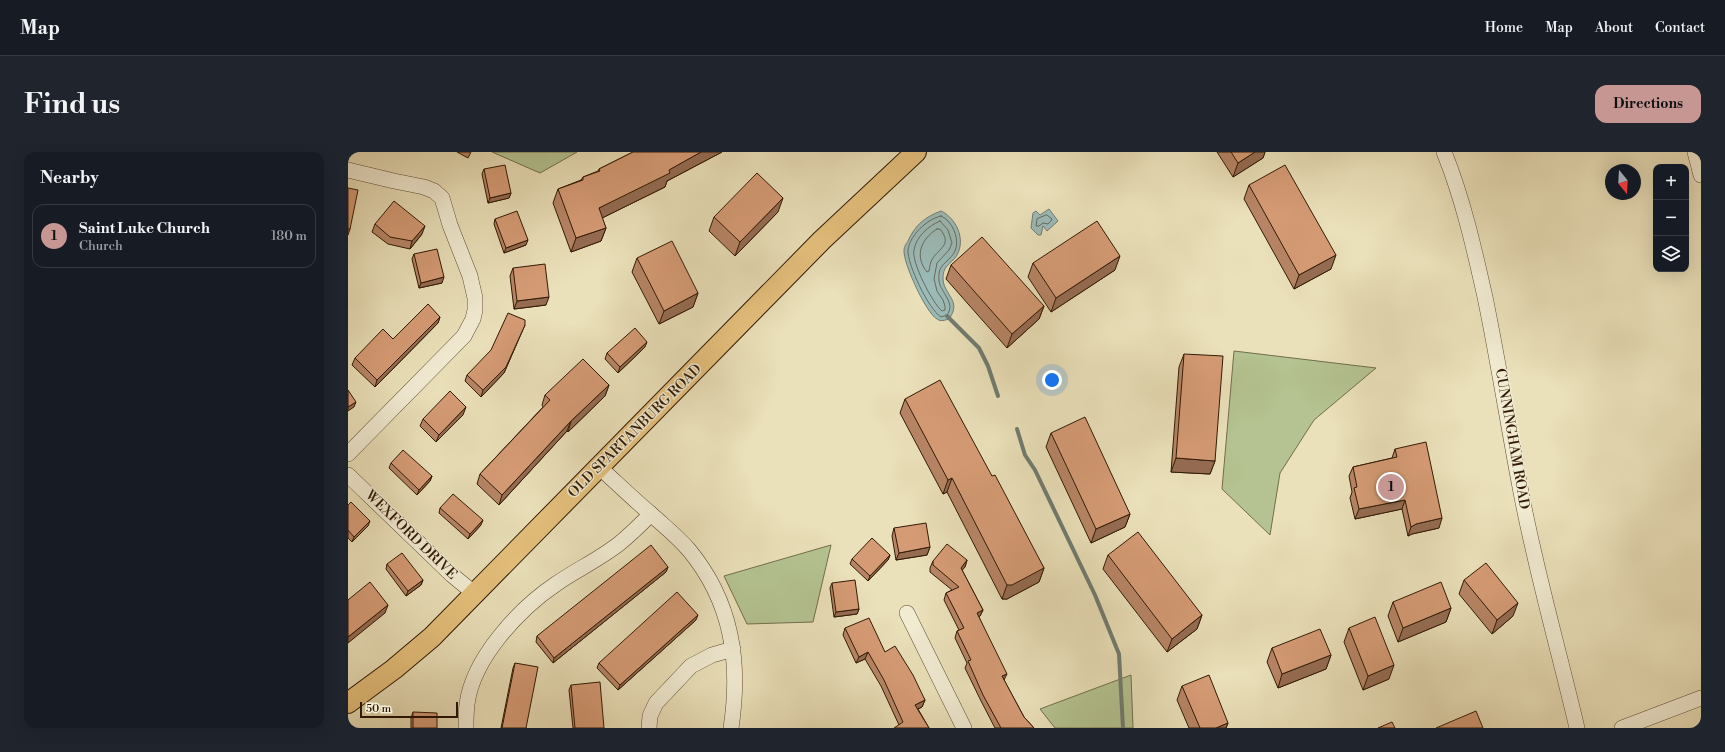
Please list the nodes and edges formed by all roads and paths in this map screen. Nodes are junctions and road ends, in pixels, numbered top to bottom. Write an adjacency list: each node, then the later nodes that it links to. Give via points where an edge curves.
1 (916, 152): 7 (main road, OLD SPARTANBURG ROAD, via 822,240)
2 (1444, 152): 19 (street, CUNNINGHAM ROAD, via 1477,258 1534,555)
3 (1695, 152): 5 (street)
4 (348, 170): 6 (street, via 424,187 442,198 470,276 475,310 464,336)
5 (1701, 175)
6 (348, 454)
7 (599, 467): 9 (street); 10 (main road, OLD SPARTANBURG ROAD)
8 (348, 475): 10 (street, WEXFORD DRIVE)
9 (651, 514): 12 (street, via 688,549 711,580 725,614); 15 (street, via 619,544 554,585 521,613 483,660 472,682 467,703)
10 (475, 594): 14 (main road, OLD SPARTANBURG ROAD, via 421,646)
11 (907, 614): 18 (street)
12 (733, 649): 16 (street, via 712,655 691,666 656,703 650,716); 17 (street, via 735,686)
13 (1701, 698): 20 (street)
14 (348, 703)
15 (466, 728)
16 (649, 728)
17 (731, 728)
18 (964, 728)
19 (1577, 728)
20 (1622, 728)

